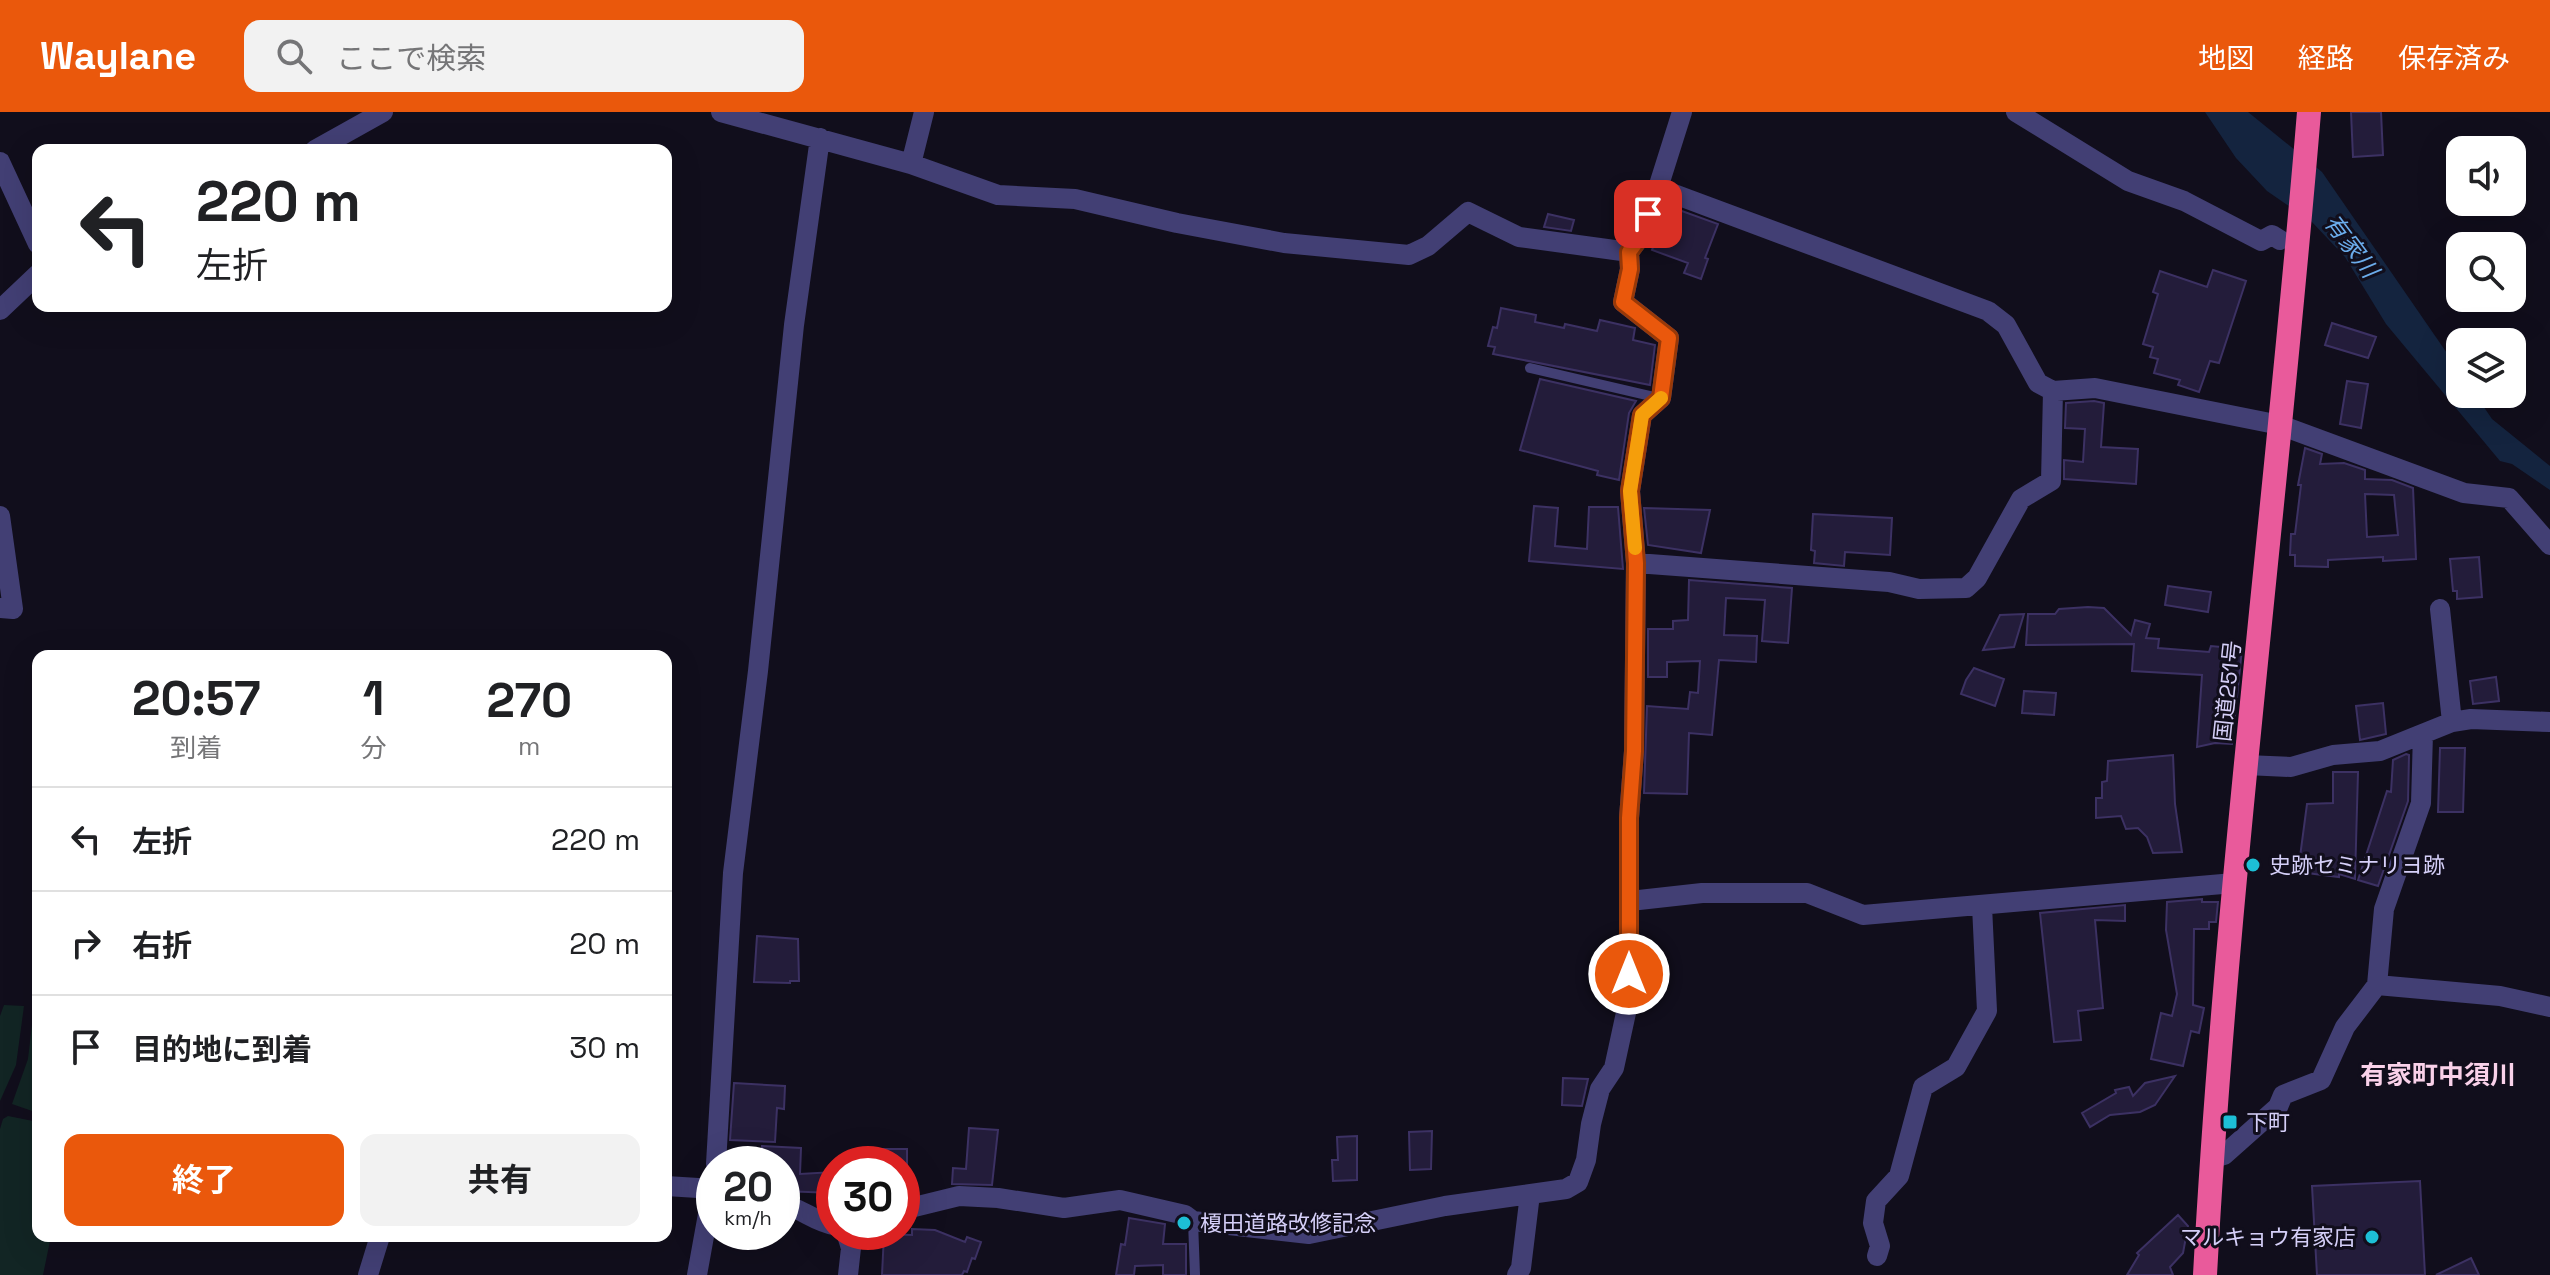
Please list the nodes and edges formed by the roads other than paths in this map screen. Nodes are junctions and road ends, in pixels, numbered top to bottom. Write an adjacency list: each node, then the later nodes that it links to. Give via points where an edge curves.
1 (383, 112): 8 (street)
2 (721, 112): 7 (street)
3 (924, 112): 10 (street)
4 (1682, 112): 11 (street)
5 (2016, 112): 13 (street, via 2128,181 2184,201 2261,241 2272,235)
6 (2308, 120): 13 (highway, 国道251号)
7 (820, 138): 10 (street); 35 (street, via 792,340 733,873)
8 (326, 144)
9 (7, 164): 12 (street)
10 (911, 164): 14 (street, via 998,195 1075,199 1177,223 1340,250 1409,255 1468,212 1519,237)
11 (1658, 188): 14 (street); 18 (street, via 1988,311 2006,325 2038,383)
12 (32, 229)
13 (2288, 246): 20 (highway, 国道251号)
14 (1629, 252): 19 (street, via 1623,302 1669,338)
15 (32, 280): 16 (street)
16 (0, 310)
17 (1530, 368): 19 (lane)
18 (2053, 391): 20 (street, via 2095,388); 23 (street, via 2051,481 2021,499 1977,578 1966,588 1919,589 1889,582)
19 (1661, 398): 23 (street, via 1642,415 1630,491)
20 (2280, 425): 22 (street, via 2464,493 2509,498); 29 (highway, 国道251号)
21 (0, 516): 24 (street, via 13,609)
22 (2550, 545)
23 (1636, 563): 31 (street)
24 (0, 608)
25 (2440, 609): 26 (street)
26 (2452, 722): 27 (street); 28 (street)
27 (2550, 722)
28 (2423, 734): 29 (street, via 2380,751 2333,755 2291,767); 33 (street, via 2421,803 2384,909)
29 (2246, 765): 30 (highway, 国道251号)
30 (2234, 883): 32 (street); 36 (highway, 国道251号)
31 (1630, 901): 32 (street, via 1780,892 1807,893 1863,915); 39 (street, via 1629,999 1614,1068 1600,1089 1586,1160 1578,1182)
32 (1982, 906): 45 (street, via 1987,1011 1956,1067 1923,1087 1899,1176 1876,1201)
33 (2377, 985): 34 (street, via 2500,996); 36 (street, via 2345,1027 2321,1080 2283,1095 2278,1107 2224,1155)
34 (2550, 1007)
35 (717, 1146)
36 (2211, 1159): 51 (highway, 国道251号)
37 (672, 1186): 38 (street)
38 (696, 1188)
39 (1530, 1194): 41 (street, via 1385,1216 1309,1234); 50 (street)
40 (920, 1206): 41 (street, via 959,1196 1064,1208 1120,1200)
41 (1193, 1221): 49 (lane)
42 (378, 1242): 46 (street)
43 (702, 1250): 47 (street)
44 (851, 1250): 48 (street)
45 (1877, 1256)
46 (368, 1275)
47 (697, 1275)
48 (848, 1275)
49 (1195, 1275)
50 (1517, 1275)
51 (2205, 1275)

